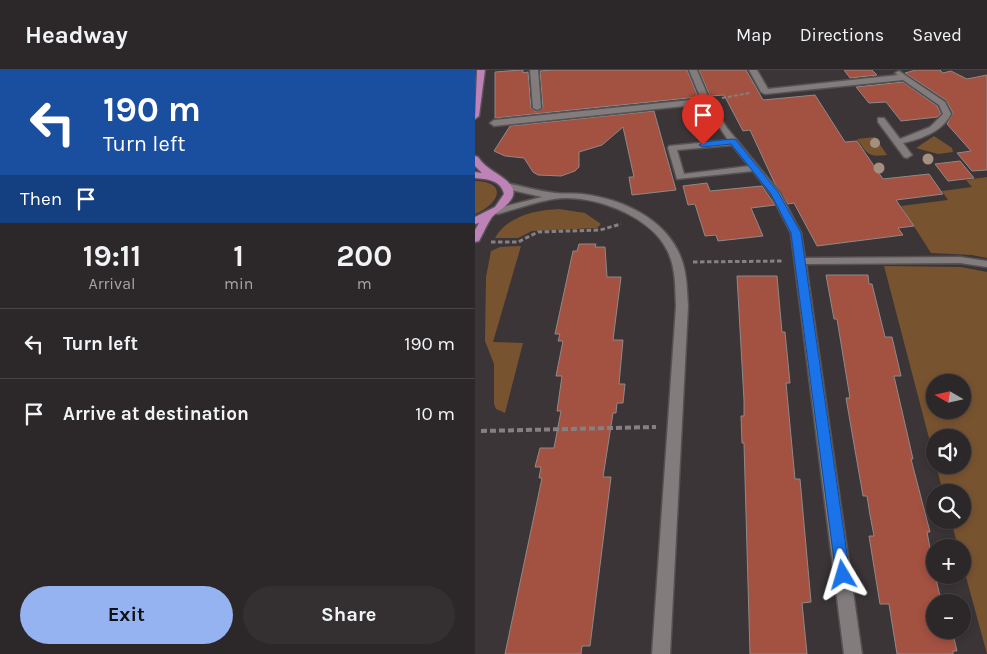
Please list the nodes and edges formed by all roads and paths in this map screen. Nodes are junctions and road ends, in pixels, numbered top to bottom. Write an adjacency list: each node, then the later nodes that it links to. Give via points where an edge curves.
1 (534, 70): 9 (street)
2 (693, 70): 8 (street)
3 (753, 70): 7 (street)
4 (895, 70): 6 (street)
5 (479, 72): 10 (main road)
6 (905, 77): 7 (street); 14 (street, via 942,104 947,114 943,122 920,136)
7 (765, 92): 8 (path)
8 (706, 101): 12 (street); 13 (street)
9 (537, 108)
10 (475, 116)
11 (881, 120): 14 (street)
12 (494, 123)
13 (733, 142): 17 (street); 17 (street, via 672,148 680,177)
14 (898, 142): 15 (street)
15 (907, 155)
16 (475, 159): 19 (main road, via 481,168)
17 (755, 168): 27 (street, via 785,210 796,233)
18 (475, 176): 19 (main road)
19 (497, 179): 20 (main road)
20 (506, 186): 21 (street); 22 (main road, via 509,194 506,202)
21 (555, 196): 22 (street); 28 (street, via 605,202 645,218 670,245)
22 (493, 214): 23 (main road); 25 (main road)
23 (475, 221)
24 (627, 223): 26 (path, via 600,230 538,232 518,242)
25 (475, 239)
26 (487, 242)
27 (801, 260): 28 (path); 29 (street, via 960,260); 33 (street)
28 (677, 263): 30 (street, via 682,306)
29 (987, 264)
30 (675, 426): 31 (path); 32 (street)
31 (481, 431)
32 (661, 654)
33 (853, 654)

